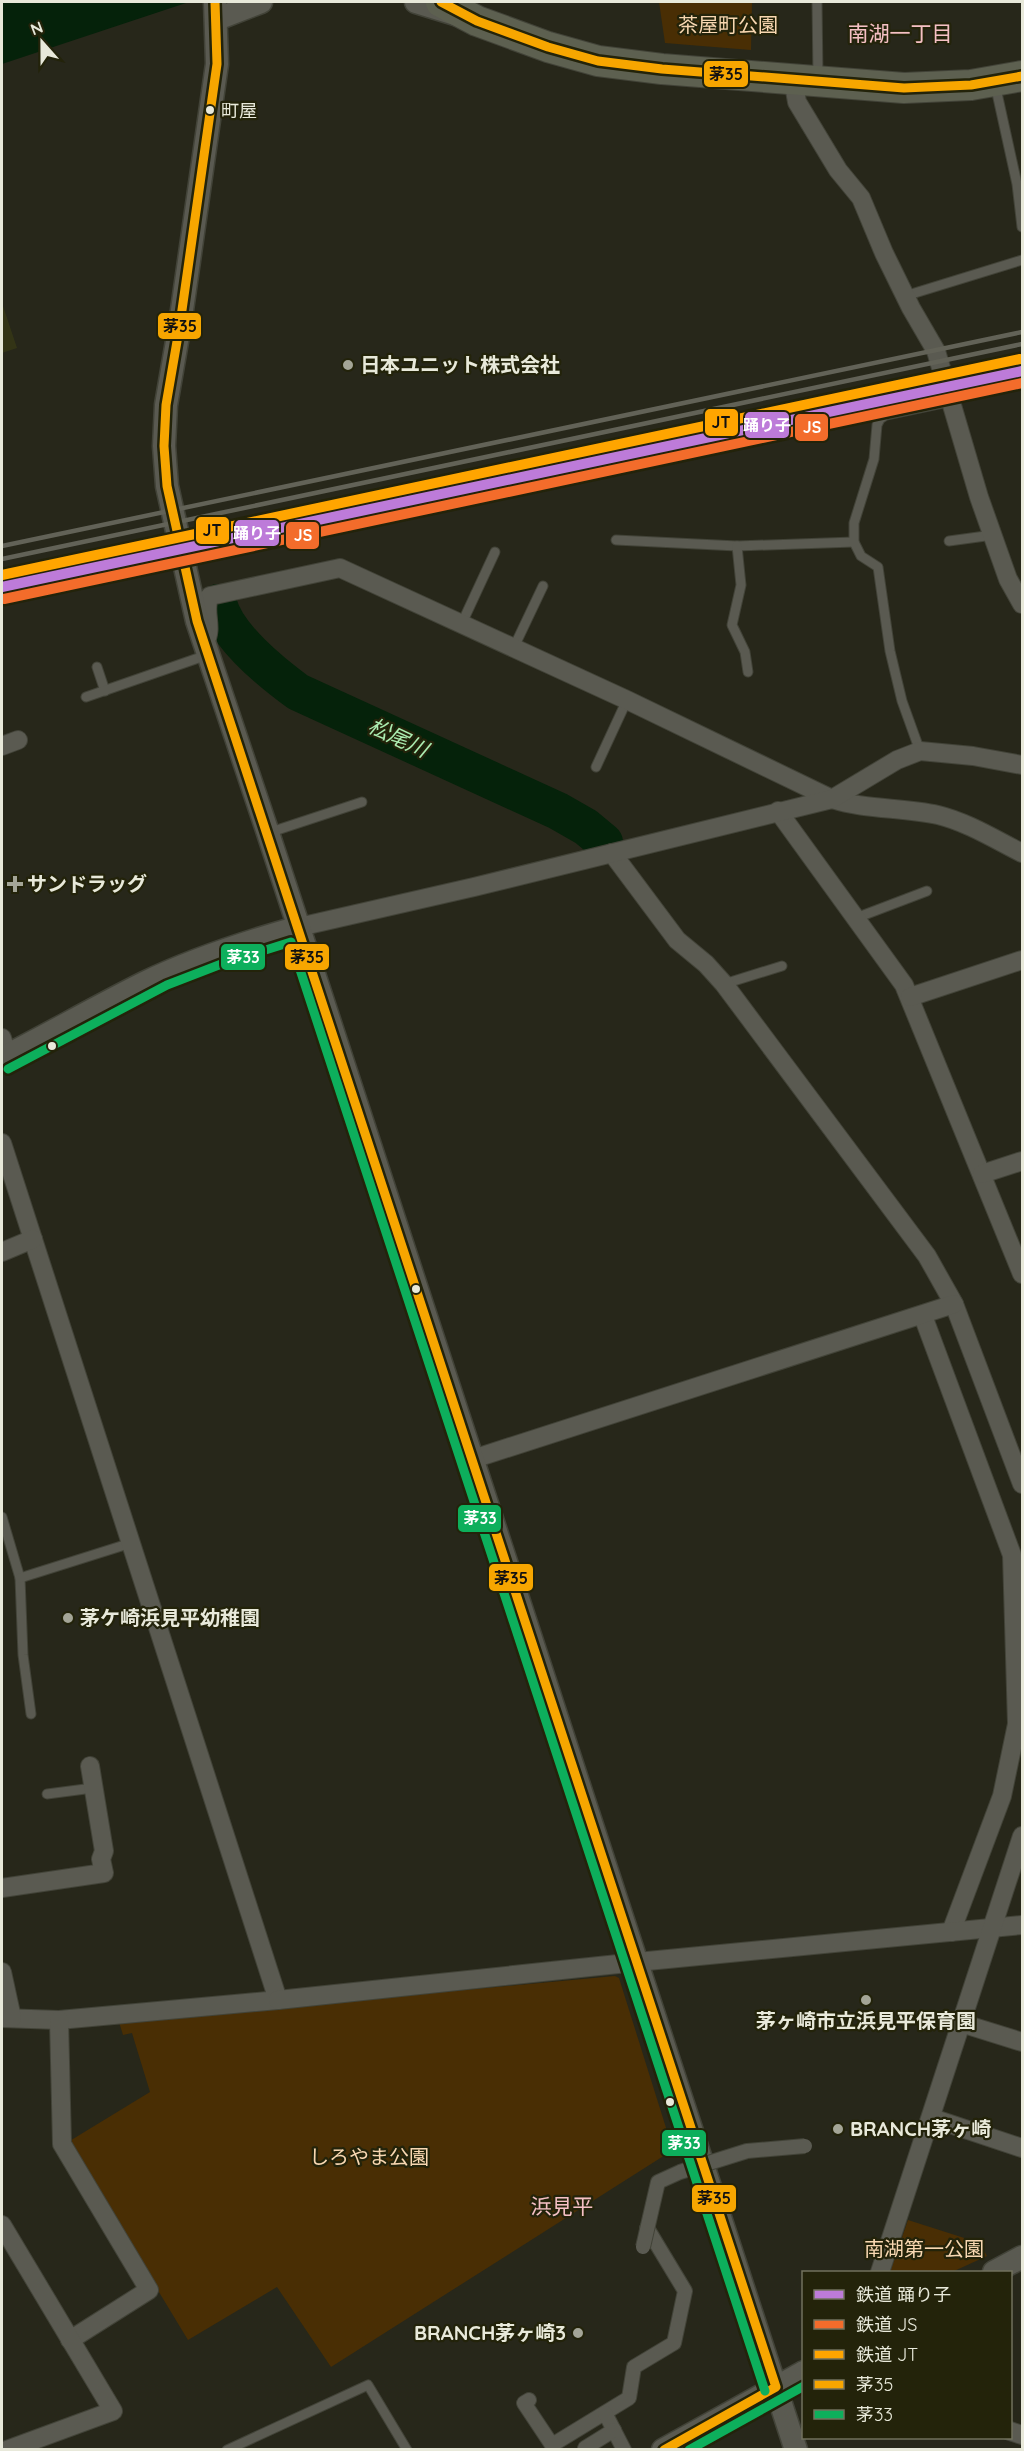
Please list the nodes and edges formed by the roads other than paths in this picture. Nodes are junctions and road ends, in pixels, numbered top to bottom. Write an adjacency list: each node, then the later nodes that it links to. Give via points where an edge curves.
1 (261, 2): 5 (street)
2 (416, 2): 6 (street)
3 (441, 2): 6 (highway)
4 (817, 2): 8 (lane)
5 (216, 12): 24 (street, via 218,64 166,405 164,446 167,486)
6 (477, 21): 8 (highway, via 598,61)
7 (1009, 79): 8 (highway, via 904,88); 9 (lane)
8 (806, 81): 12 (street, via 797,102 838,170 861,198)
9 (1020, 184): 10 (lane)
10 (1023, 227)
11 (1023, 260): 12 (lane)
12 (905, 296): 13 (street, via 936,351)
13 (952, 400): 14 (street); 17 (lane, via 880,419 874,459 854,524)
14 (993, 534): 16 (lane); 21 (street, via 1008,579)
15 (616, 540): 18 (lane)
16 (949, 541)
17 (854, 542): 18 (lane); 30 (lane, via 861,556 878,567 890,651)
18 (737, 546): 26 (lane, via 741,585 732,625 745,652)
19 (495, 552): 22 (lane)
20 (543, 586): 23 (lane)
21 (1023, 604)
22 (462, 623): 23 (street); 24 (street, via 340,568 332,568 210,596 210,635)
23 (514, 647): 29 (street)
24 (205, 650): 27 (lane); 36 (street)
25 (97, 667): 27 (lane)
26 (748, 672)
27 (105, 691): 28 (lane)
28 (86, 697)
29 (627, 700): 32 (lane); 33 (street)
30 (920, 751): 31 (street); 33 (street, via 897,760)
31 (1023, 765)
32 (596, 767)
33 (832, 799): 35 (street); 38 (street, via 936,815)
34 (362, 802): 36 (lane)
35 (778, 811): 37 (street); 40 (street)
36 (268, 833): 41 (street)
37 (612, 853): 41 (street); 44 (street, via 677,940)
38 (1023, 853)
39 (927, 891): 40 (lane)
40 (856, 918): 45 (street)
41 (299, 927): 46 (street, via 207,957); 55 (street)
42 (1023, 960): 45 (street)
43 (782, 966): 44 (lane)
44 (724, 984): 53 (street, via 927,1256)
45 (910, 997): 49 (street)
46 (3, 1051)
47 (2, 1143): 50 (street)
48 (1023, 1161): 49 (street)
49 (982, 1174): 52 (street)
50 (33, 1239): 51 (street); 59 (street)
51 (2, 1252)
52 (1023, 1274)
53 (954, 1304): 54 (street); 56 (street)
54 (923, 1316): 55 (street); 69 (street, via 1012,1555 1017,1724 1002,1796)
55 (472, 1459): 70 (street)
56 (1023, 1484)
57 (2, 1517): 58 (lane)
58 (4, 1535): 60 (lane)
59 (131, 1543): 60 (lane); 72 (street)
60 (20, 1578): 61 (lane, via 23,1655)
61 (31, 1714)
62 (90, 1766): 63 (street)
63 (93, 1788): 64 (lane); 66 (street, via 104,1873)
64 (47, 1794)
65 (1023, 1836): 68 (street)
66 (2, 1888)
67 (1023, 1925): 68 (street)
68 (992, 1928): 69 (street); 75 (street)
69 (951, 1932): 70 (street)
70 (637, 1962): 72 (street); 88 (street)
71 (2, 1972): 73 (street)
72 (278, 2000): 74 (street)
73 (7, 2018): 74 (street)
74 (59, 2020): 86 (street, via 62,2144 149,2290)
75 (961, 2023): 76 (street); 77 (street)
76 (1023, 2042)
77 (932, 2118): 79 (street); 84 (street)
78 (805, 2146): 81 (street, bridge, via 747,2151 658,2182)
79 (1023, 2148)
80 (2, 2225): 86 (street)
81 (647, 2228): 82 (street, bridge); 90 (street, via 685,2291 674,2343 634,2367 629,2398)
82 (643, 2247)
83 (1023, 2258): 85 (street)
84 (880, 2271)
85 (996, 2271)
86 (70, 2340): 93 (street, via 113,2411)
87 (802, 2373): 88 (street)
88 (776, 2387): 97 (street); 98 (street)
89 (530, 2400): 90 (street, via 525,2403 552,2445)
90 (605, 2413): 91 (street)
91 (614, 2430): 92 (street); 96 (street)
92 (585, 2448)
93 (7, 2450)
94 (227, 2450): 95 (lane, via 368,2385)
95 (407, 2450)
96 (624, 2450)
97 (663, 2450)
98 (796, 2450)

